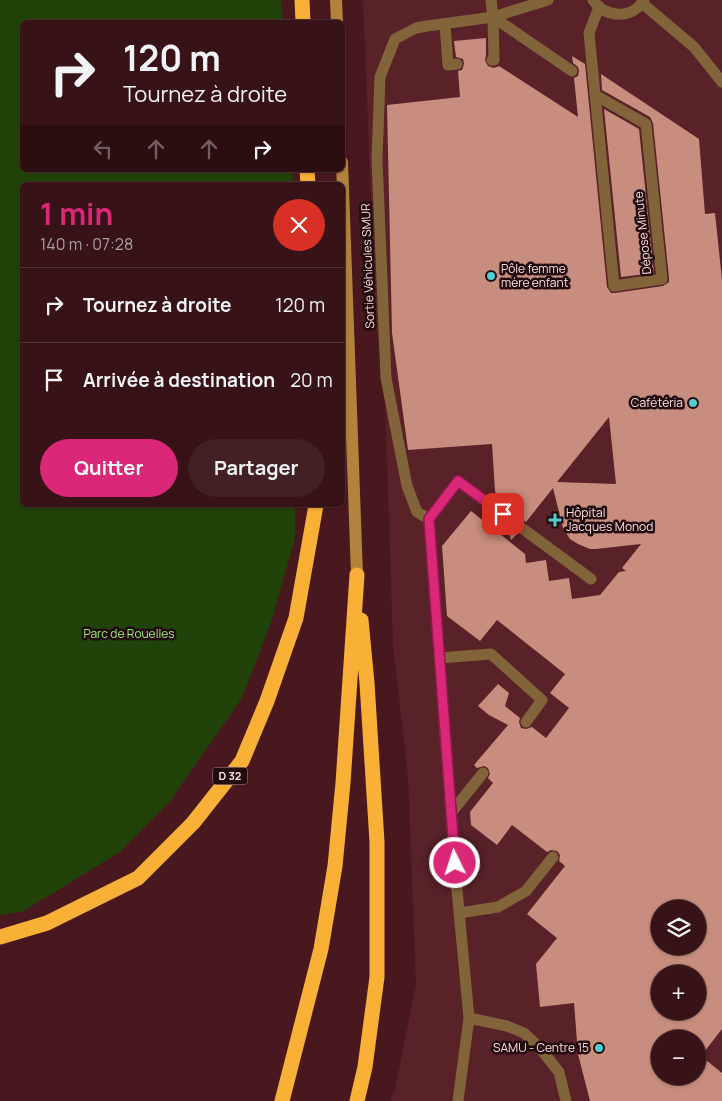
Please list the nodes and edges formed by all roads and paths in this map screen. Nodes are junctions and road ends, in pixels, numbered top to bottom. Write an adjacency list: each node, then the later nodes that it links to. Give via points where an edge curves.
1 (302, 0): 8 (highway)
2 (336, 0): 9 (main road)
3 (492, 0): 7 (lane)
4 (548, 0): 7 (lane, Sortie Véhicules SMUR)
5 (643, 1): 6 (lane, via 630,13 622,15 606,12); 14 (lane, via 694,47)
6 (596, 4): 15 (lane, Dépose Minute, via 589,33)
7 (493, 17): 10 (lane, Sortie Véhicules SMUR); 11 (lane); 13 (lane)
8 (303, 20)
9 (337, 20)
10 (445, 24): 12 (lane, via 448,65); 18 (lane, Sortie Véhicules SMUR, via 416,28 394,39 380,77 377,159 386,378 406,486 417,512)
11 (492, 60)
12 (457, 64)
13 (572, 71)
14 (722, 82)
15 (595, 95): 15 (lane, Dépose Minute, via 614,286 662,279 646,124)
16 (345, 245): 19 (main road)
17 (316, 507): 27 (highway, D 32, via 296,618 242,760 193,823 138,878 47,923)
18 (429, 519): 20 (lane, via 458,481); 21 (lane)
19 (357, 575): 29 (highway, via 335,866 321,949); 30 (highway, via 376,832 377,967 366,1067)
20 (592, 579)
21 (439, 658): 22 (lane, via 491,654 542,700); 24 (lane)
22 (526, 722)
23 (483, 773): 24 (lane)
24 (451, 813): 26 (lane)
25 (553, 857): 26 (lane, via 526,891 498,907)
26 (459, 912): 28 (lane)
27 (0, 937)
28 (469, 1018): 31 (lane); 32 (lane, via 524,1032 559,1072)
29 (282, 1101)
30 (357, 1101)
31 (458, 1101)
32 (566, 1101)

